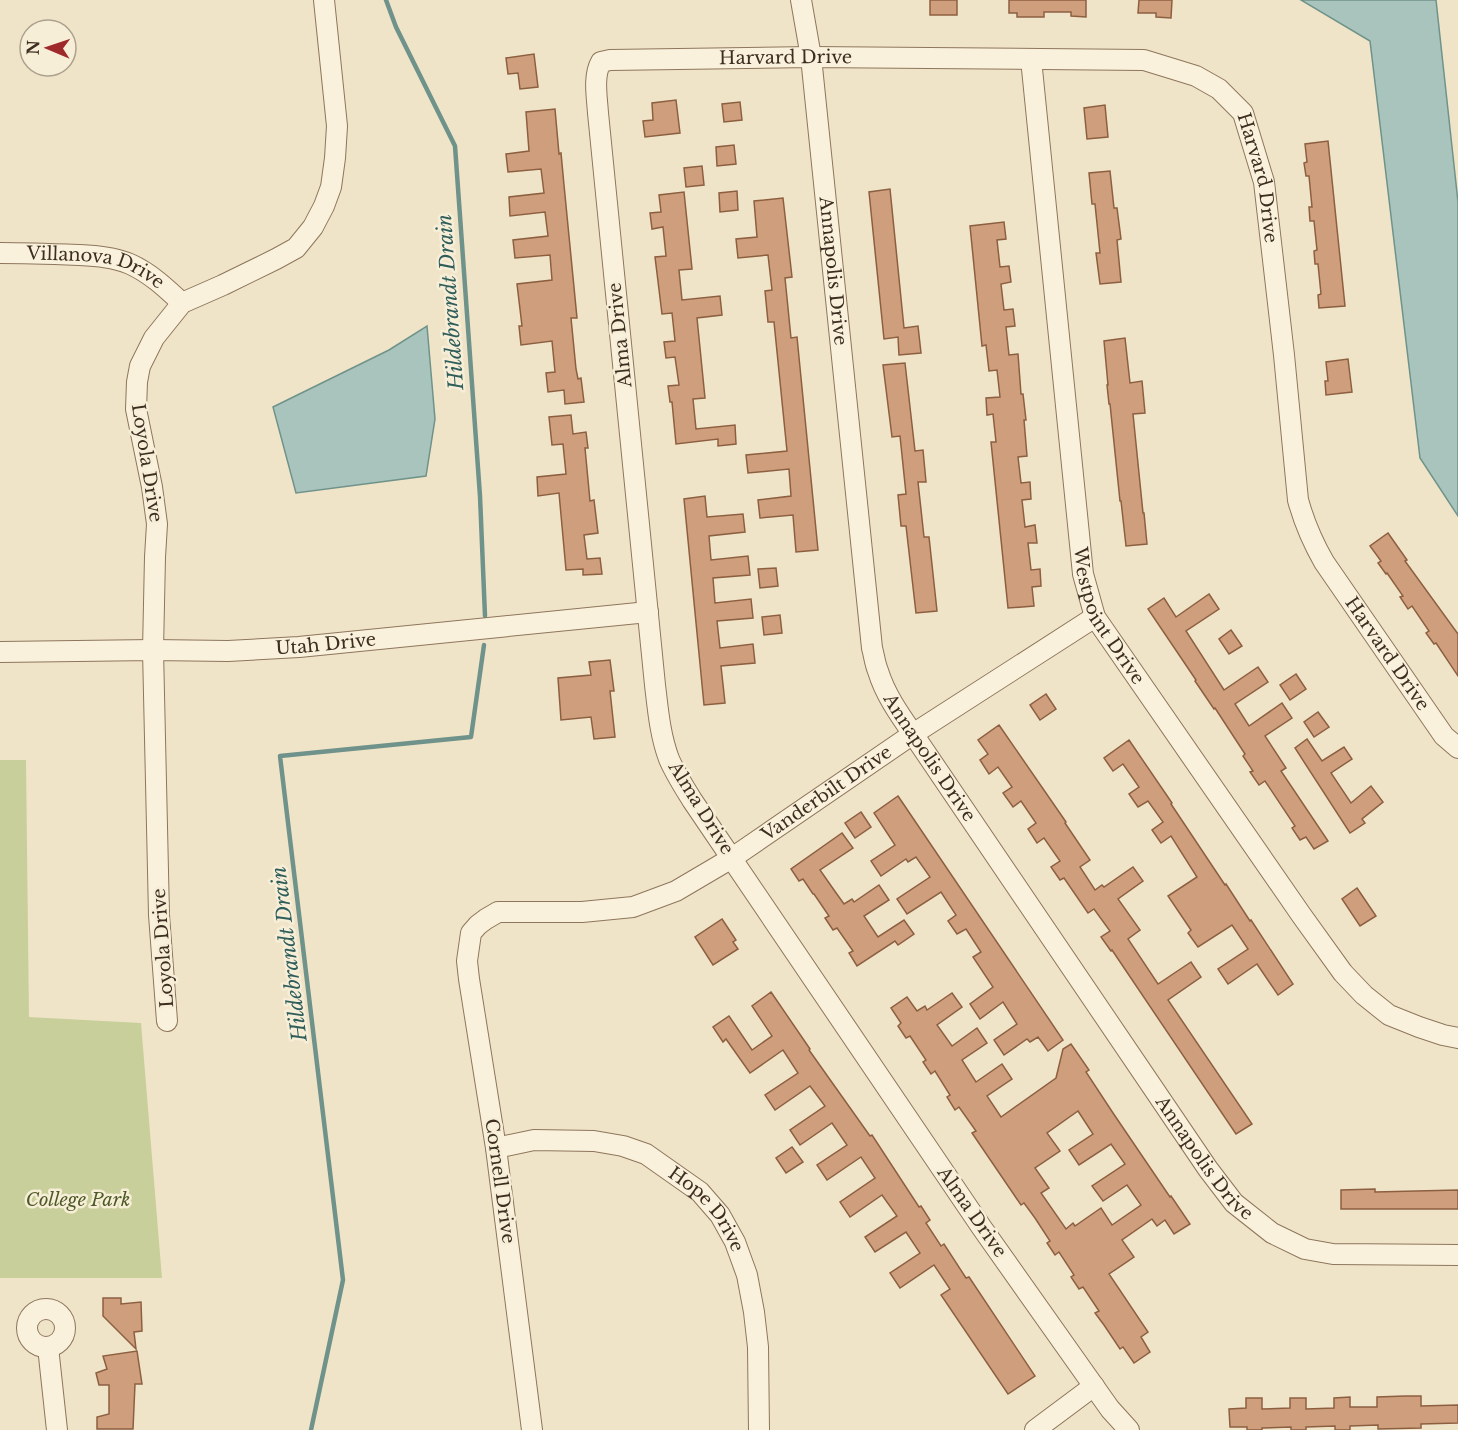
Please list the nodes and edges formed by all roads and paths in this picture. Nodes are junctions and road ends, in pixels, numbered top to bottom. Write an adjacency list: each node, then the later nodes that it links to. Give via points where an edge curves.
1 (324, 0): 7 (street, Loyola Drive, via 337,126 331,188 324,206 314,227 296,248)
2 (801, 0): 3 (street, Annapolis Drive)
3 (811, 57): 4 (street, Harvard Drive); 5 (street, Harvard Drive, via 610,60); 12 (street, Annapolis Drive, via 872,648 885,690)
4 (1031, 58): 9 (street, Westpoint Drive, via 1083,574); 13 (street, Harvard Drive, via 1144,60 1196,76 1219,89 1243,113 1264,182 1298,500 1304,520 1324,562 1444,735)
5 (598, 67): 8 (street, Alma Drive, via 598,113)
6 (0, 253): 7 (street, Villanova Drive, via 115,259 155,279)
7 (182, 303): 10 (street, Loyola Drive, via 154,338 137,382 136,409 157,524)
8 (648, 612): 10 (street, Utah Drive, via 299,647); 14 (street, Alma Drive, via 660,729 669,758)
9 (1095, 617): 12 (street, Vanderbilt Drive); 17 (street, Westpoint Drive, via 1343,973 1389,1015)
10 (153, 650): 11 (street, Utah Drive); 16 (street, Loyola Drive, via 159,915)
11 (0, 652)
12 (913, 734): 14 (street, Vanderbilt Drive); 19 (street, Annapolis Drive, via 1234,1203 1272,1233 1305,1249 1333,1254)
13 (1458, 748)
14 (732, 858): 15 (street, Vanderbilt Drive, via 676,891 633,907 582,912 498,912); 21 (street, Alma Drive, via 982,1228)
15 (471, 933): 18 (street, Cornell Drive, via 466,961)
16 (167, 1021)
17 (1458, 1038)
18 (496, 1148): 23 (street, Cornell Drive); 24 (street, Hope Drive, via 534,1140 594,1141 623,1146 646,1154 700,1192 720,1215 747,1275 758,1347)
19 (1458, 1255)
20 (48, 1347): 22 (street)
21 (1094, 1386): 25 (street); 26 (street, Alma Drive)
22 (57, 1430)
23 (532, 1430)
24 (759, 1430)
25 (1035, 1430)
26 (1129, 1430)

